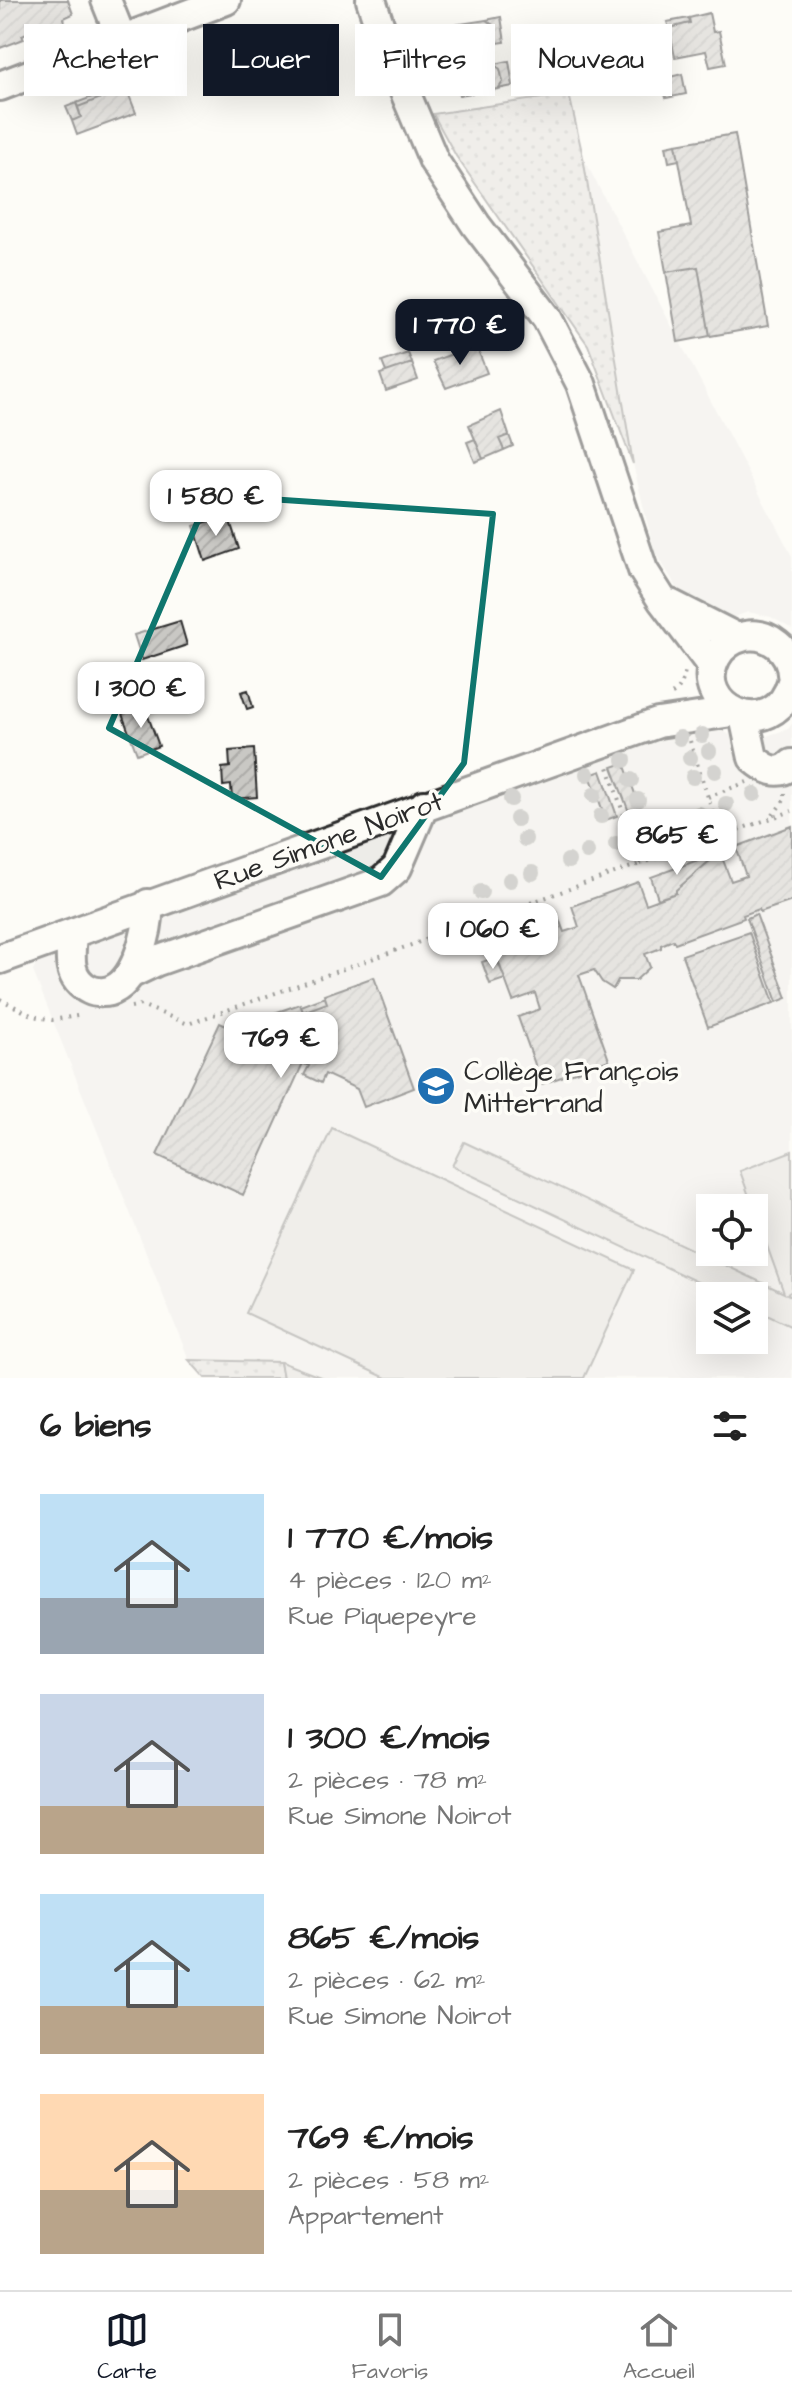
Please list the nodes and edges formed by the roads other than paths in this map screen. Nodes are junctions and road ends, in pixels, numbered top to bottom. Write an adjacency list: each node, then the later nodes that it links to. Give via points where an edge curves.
1 (106, 0): 4 (street)
2 (226, 0): 5 (street)
3 (371, 0): 8 (street, via 434,161 547,318 581,384 643,570)
4 (114, 24)
5 (173, 24)
6 (24, 78): 7 (street)
7 (0, 86)
8 (662, 600): 9 (street); 10 (street)
9 (737, 638): 10 (street); 11 (street, via 765,637 777,644)
10 (703, 673): 12 (street, via 716,695); 13 (street, Rue Simone Noirot)
11 (790, 683): 12 (street, via 767,715)
12 (738, 714): 13 (street, Rue Simone Noirot); 14 (street, via 753,758 773,771)
13 (658, 723): 15 (street, Rue Simone Noirot)
14 (792, 764)
15 (424, 805): 16 (street, Rue Simone Noirot); 19 (street, via 397,868 381,882)
16 (148, 904): 17 (street, Rue Simone Noirot); 19 (street, via 149,919)
17 (72, 935): 18 (street, Rue Simone Noirot); 19 (street, via 73,976 84,987 113,990)
18 (0, 959)
19 (132, 973)

